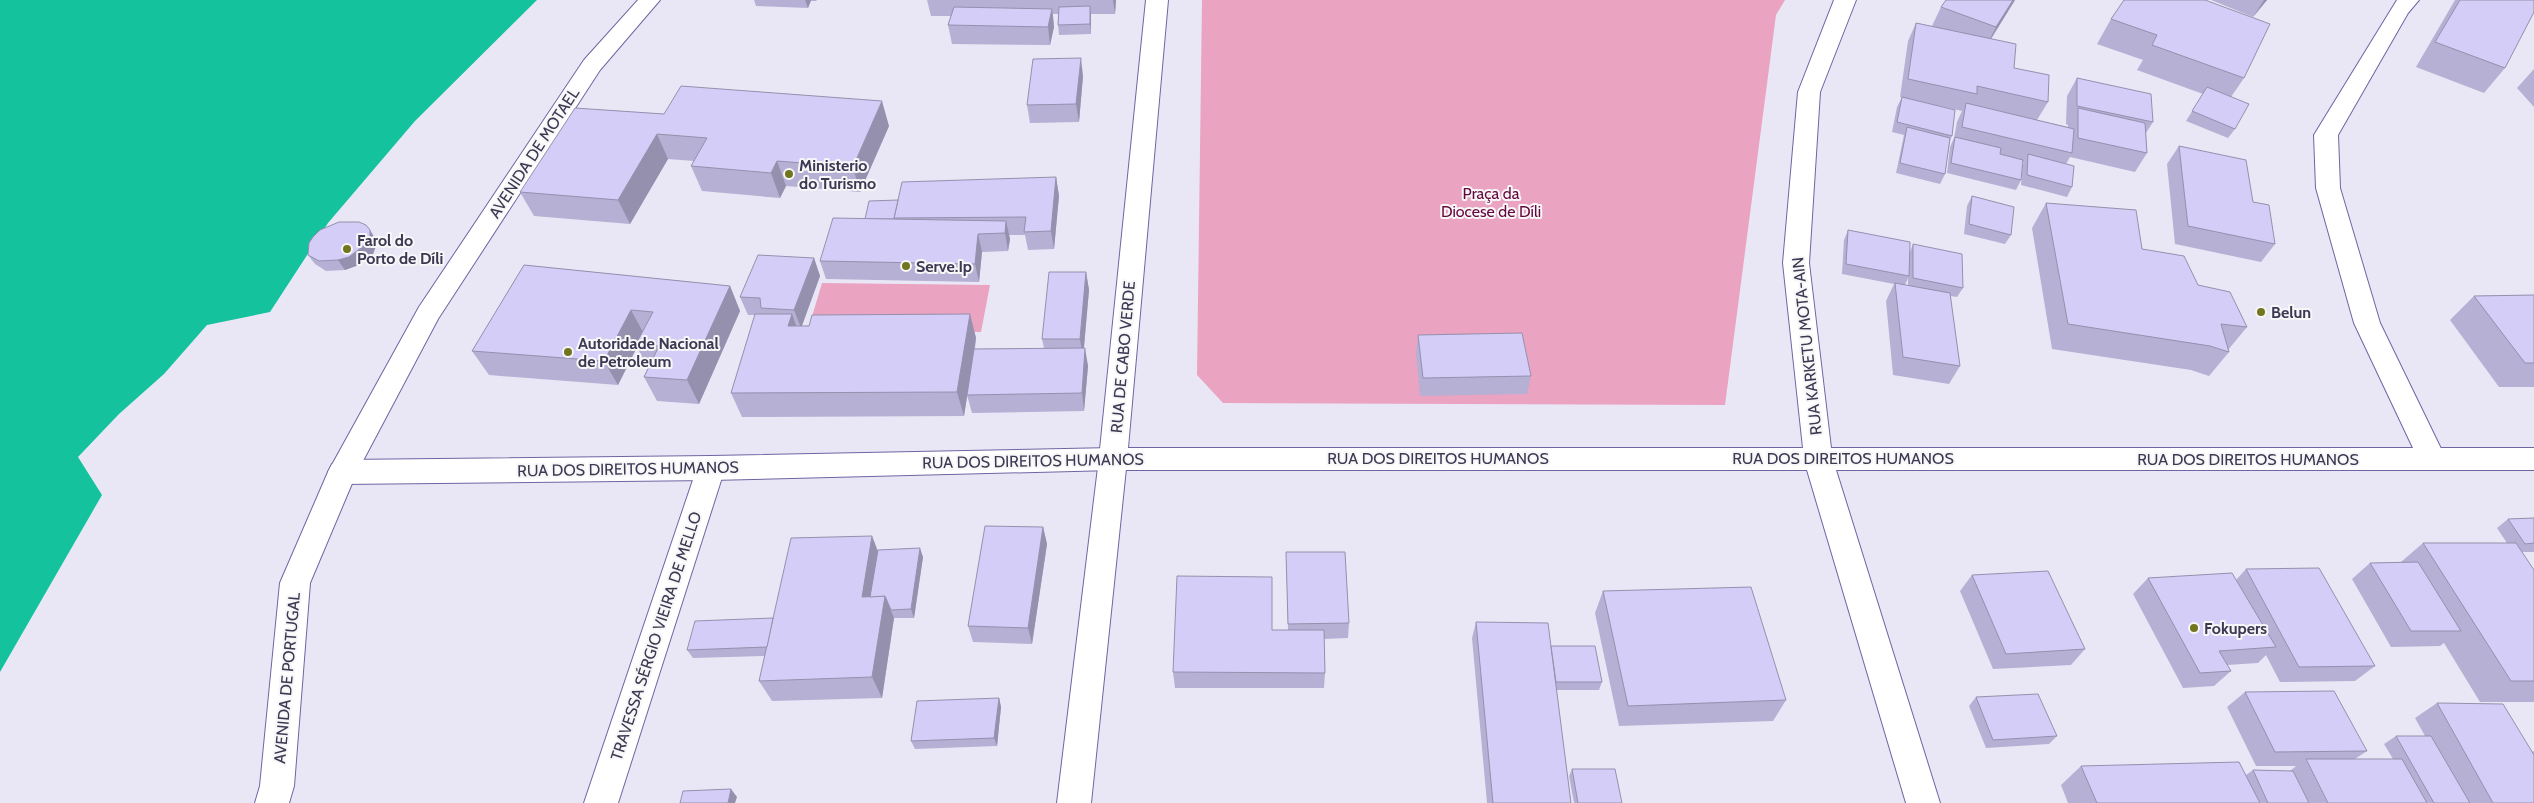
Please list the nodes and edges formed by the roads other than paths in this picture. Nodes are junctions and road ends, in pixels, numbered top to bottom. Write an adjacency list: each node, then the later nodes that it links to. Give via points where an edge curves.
1 (649, 0): 5 (street, AVENIDA DE MOTAEL, via 592,65)
2 (1157, 0): 7 (street, RUA DE CABO VERDE)
3 (1844, 0): 6 (street, RUA KARKETU MOTA-AIN, via 1809,92 1796,264)
4 (2408, 0): 8 (street, via 2326,135 2328,188 2367,323)
5 (428, 314): 11 (street, AVENIDA DE PORTUGAL)
6 (1818, 458): 7 (street, RUA DOS DIREITOS HUMANOS); 8 (street, RUA DOS DIREITOS HUMANOS); 15 (street, RUA KARKETU MOTA-AIN)
7 (1113, 459): 10 (street, RUA DOS DIREITOS HUMANOS); 14 (street, RUA DE CABO VERDE)
8 (2432, 459): 9 (street, RUA DOS DIREITOS HUMANOS)
9 (2534, 459)
10 (711, 468): 11 (street, RUA DOS DIREITOS HUMANOS); 13 (street, TRAVESSA SÉRGIO VIEIRA DE MELLO)
11 (342, 472): 12 (street, AVENIDA DE PORTUGAL, via 296,583 277,786)
12 (272, 803)
13 (601, 803)
14 (1074, 803)
15 (1923, 803)

